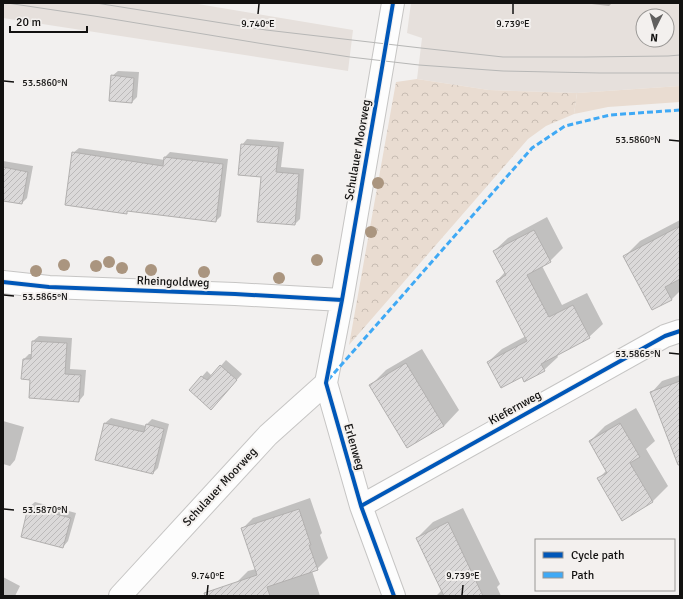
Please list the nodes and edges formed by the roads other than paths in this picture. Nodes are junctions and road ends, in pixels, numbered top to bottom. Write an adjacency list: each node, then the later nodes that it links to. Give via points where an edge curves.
1 (393, 3): 3 (street, Schulauer Moorweg)
2 (3, 282): 3 (street, Rheingoldweg, via 49,287)
3 (342, 300): 5 (street, Erlenweg)
4 (680, 331): 6 (street, Kiefernweg, via 665,336)
5 (326, 383): 6 (street, Erlenweg); 7 (street, Schulauer Moorweg, via 268,435)
6 (361, 506): 8 (street, Erlenweg)
7 (120, 596)
8 (394, 596)

